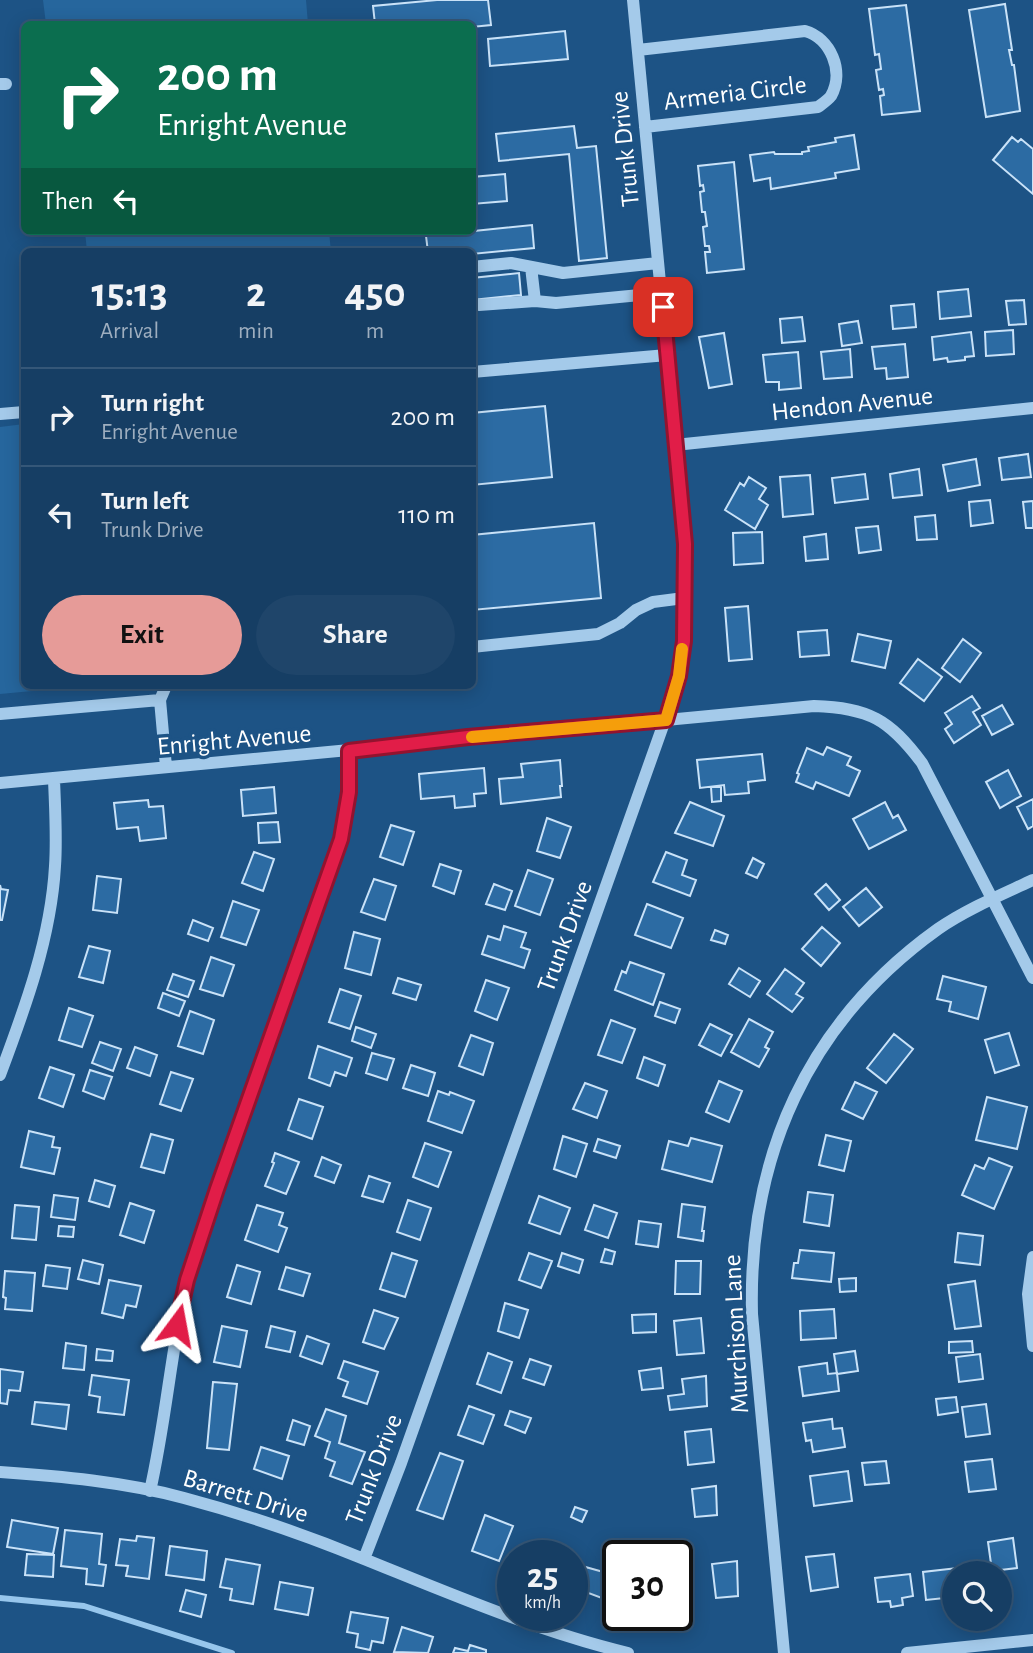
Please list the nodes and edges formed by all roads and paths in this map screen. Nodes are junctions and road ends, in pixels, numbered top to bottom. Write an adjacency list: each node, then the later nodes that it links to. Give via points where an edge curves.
1 (633, 0): 2 (street, Trunk Drive)
2 (638, 50): 3 (street, Trunk Drive); 3 (street, Armeria Circle, via 805,31 828,44 835,64 830,97 818,107)
3 (645, 127): 4 (street, Trunk Drive)
4 (658, 263): 6 (street, via 563,274); 7 (street, Trunk Drive, via 661,293)
5 (476, 267): 6 (street, via 511,263)
6 (531, 267): 7 (street)
7 (535, 302): 8 (street)
8 (479, 305)
9 (663, 307): 10 (street, Trunk Drive)
10 (667, 355): 11 (street); 15 (street, Trunk Drive)
11 (476, 372)
12 (1033, 408): 15 (street, Hendon Avenue)
13 (21, 412): 14 (street)
14 (0, 414)
15 (675, 445): 16 (street, Trunk Drive, via 685,544)
16 (684, 598): 17 (street, via 653,602 598,635); 21 (street, Trunk Drive, via 679,676)
17 (476, 647)
18 (165, 689): 19 (street)
19 (160, 700): 20 (street); 23 (street)
20 (0, 714)
21 (666, 720): 22 (street, Enright Avenue); 27 (street, Enright Avenue, via 814,706 866,712 892,729 922,763); 34 (street, Trunk Drive)
22 (349, 751): 23 (street, Enright Avenue); 33 (street, via 349,792 341,839 187,1280)
23 (166, 767): 24 (street, Enright Avenue)
24 (54, 779): 25 (street, Enright Avenue); 29 (street, via 51,905 26,1003)
25 (0, 783)
26 (1033, 880): 27 (street, Murchison Lane)
27 (991, 899): 28 (street, Enright Avenue); 37 (street, Murchison Lane, via 940,927 875,983 847,1014 798,1089 761,1195 752,1261 752,1314)
28 (1033, 978)
29 (0, 1075)
30 (1033, 1256): 31 (street, via 1028,1294)
31 (1033, 1346)
32 (0, 1472): 33 (street, Barrett Drive)
33 (150, 1491): 34 (street, Barrett Drive, via 271,1525)
34 (364, 1559): 36 (street, Barrett Drive, via 509,1617)
35 (1033, 1640): 38 (street)
36 (628, 1653)
37 (784, 1653)
38 (907, 1653)

